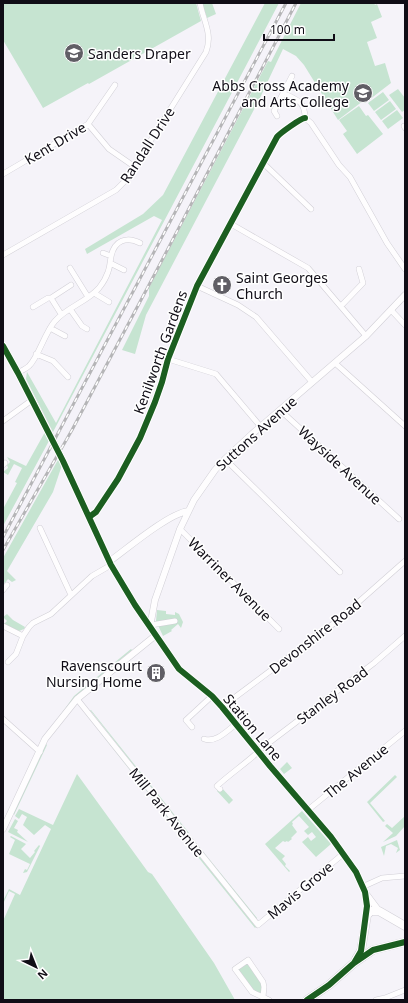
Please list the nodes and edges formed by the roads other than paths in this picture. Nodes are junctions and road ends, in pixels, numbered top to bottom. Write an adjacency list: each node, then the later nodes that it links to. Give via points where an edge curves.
1 (200, 3): 9 (street, Randall Drive, via 208,31 206,52)
2 (292, 76): 4 (street)
3 (115, 85): 7 (street, Kent Drive)
4 (283, 93): 5 (street, via 274,112); 6 (street, via 301,103 305,109)
5 (277, 116)
6 (305, 118): 8 (street, Kenilworth Gardens, via 279,134); 20 (street, via 350,177 387,243)
7 (88, 124): 9 (street, via 109,149); 10 (street, Kent Drive)
8 (263, 163): 11 (street); 12 (street, Kenilworth Gardens)
9 (135, 167): 15 (street, Randall Drive, via 116,190)
10 (3, 174)
11 (311, 209)
12 (231, 224): 23 (street, Kenilworth Gardens); 29 (street, via 308,268)
13 (140, 243): 16 (street, via 131,239 121,241)
14 (103, 253): 16 (street)
15 (3, 255)
16 (111, 256): 17 (street)
17 (110, 263): 21 (street); 24 (street, via 104,280)
18 (70, 268): 26 (street)
19 (359, 269): 29 (street, via 363,284)
20 (405, 269)
21 (124, 270)
22 (71, 285): 27 (street)
23 (197, 286): 41 (street, Kenilworth Gardens); 45 (street, via 238,305 256,317)
24 (94, 293): 26 (street); 28 (street)
25 (405, 295): 32 (street, Suttons Avenue)
26 (88, 297): 31 (street)
27 (51, 298): 30 (street); 33 (street)
28 (109, 302)
29 (341, 306): 38 (street)
30 (33, 307)
31 (70, 309): 33 (street); 36 (street)
32 (391, 310): 34 (street); 38 (street, Suttons Avenue)
33 (62, 314): 35 (street)
34 (405, 325)
35 (50, 328): 37 (street); 40 (street)
36 (87, 329)
37 (65, 336)
38 (366, 336): 42 (street, Suttons Avenue)
39 (3, 346): 43 (street, Station Lane)
40 (36, 354): 43 (street, via 30,365); 44 (street, via 53,361)
41 (168, 359): 50 (street, via 216,374); 53 (street, Kenilworth Gardens, via 158,395 140,438 118,479 96,512)
42 (335, 363): 45 (street, Suttons Avenue); 49 (street)
43 (18, 372): 46 (street, Station Lane)
44 (68, 377)
45 (312, 382): 47 (street, Suttons Avenue)
46 (32, 400): 48 (street); 53 (street, Station Lane, bridge)
47 (280, 410): 50 (street, Suttons Avenue); 54 (street, Wayside Avenue)
48 (3, 421)
49 (405, 426)
50 (261, 427): 51 (street, Suttons Avenue)
51 (225, 459): 52 (street, Suttons Avenue, via 204,485); 59 (street)
52 (188, 511): 56 (street, Suttons Avenue); 58 (street, via 170,518)
53 (89, 517): 58 (street, Station Lane)
54 (399, 519)
55 (40, 528): 62 (street)
56 (180, 529): 65 (street, Suttons Avenue, via 155,600); 66 (street, Warriner Avenue)
57 (405, 561): 73 (street, Devonshire Road, via 337,621)
58 (111, 563): 62 (street); 65 (street, Station Lane, via 128,594)
59 (340, 572)
60 (6, 585): 61 (street)
61 (3, 590)
62 (71, 595): 68 (street, via 51,614 33,623)
63 (175, 620): 65 (street)
64 (3, 626): 68 (street)
65 (151, 626): 67 (street, Station Lane)
66 (279, 629)
67 (156, 635): 71 (street, Station Lane, via 180,669); 72 (street)
68 (23, 636): 70 (street, via 16,654)
69 (405, 636): 80 (street, Stanley Road)
70 (8, 662)
71 (212, 696): 73 (street, Station Lane); 76 (street, via 186,720)
72 (77, 699): 79 (street, via 45,739); 89 (street, Mill Park Avenue)
73 (222, 707): 75 (street, Station Lane)
74 (3, 720): 79 (street)
75 (236, 724): 78 (street, via 215,739); 80 (street, Station Lane)
76 (192, 727)
77 (405, 731): 82 (street, The Avenue)
78 (204, 739)
79 (40, 752): 83 (street)
80 (258, 752): 81 (street, Stanley Road, via 217,786); 82 (street, Station Lane)
81 (220, 789)
82 (308, 810): 84 (street, Station Lane)
83 (3, 829)
84 (343, 854): 86 (street, Station Lane); 89 (street, Mavis Grove)
85 (405, 876): 86 (street, via 382,878)
86 (364, 889): 87 (street, Station Lane); 88 (street, Station Lane)
87 (379, 911): 88 (main road, via 371,911); 90 (main road)
88 (367, 915): 92 (main road, Station Lane)
89 (258, 925)
90 (405, 926)
91 (405, 942): 93 (main road)
92 (363, 943): 93 (main road, via 367,949); 94 (main road, Station Lane)
93 (372, 950): 94 (main road)
94 (354, 963): 97 (main road)
95 (405, 990): 98 (street)
96 (267, 999): 96 (street, via 252,992 235,969 248,960 263,982)
97 (307, 1000)
98 (376, 1000)

